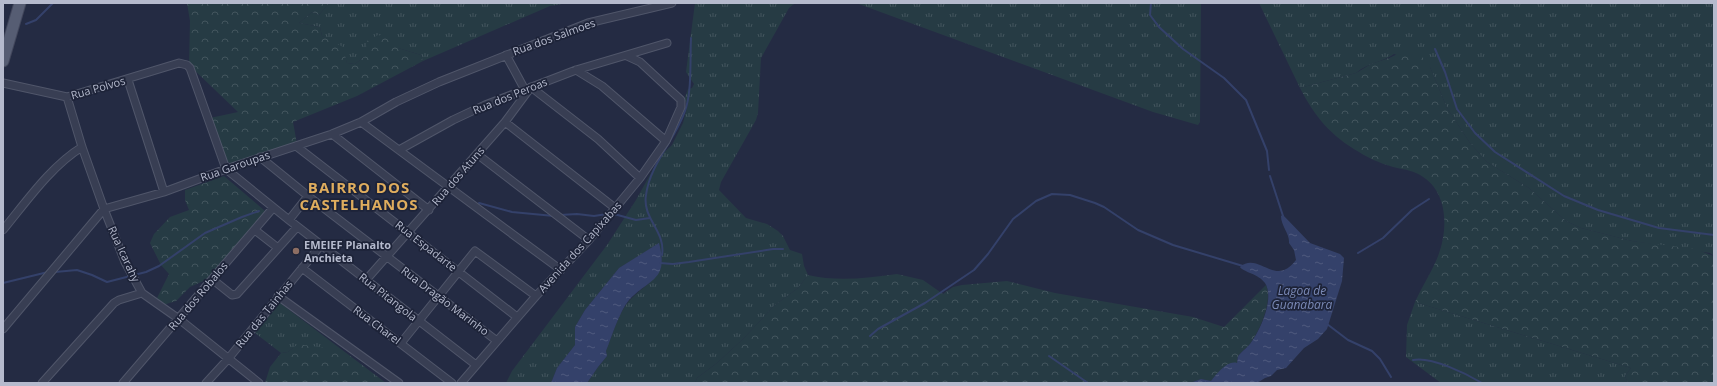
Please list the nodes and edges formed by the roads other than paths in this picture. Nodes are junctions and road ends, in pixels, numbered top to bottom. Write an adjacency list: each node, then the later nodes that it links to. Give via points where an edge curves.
1 (20, 3): 6 (main road)
2 (672, 3): 4 (street, Rua dos Salmoes, via 588,23)
3 (667, 43): 5 (street, Rua dos Peroas)
4 (506, 54): 10 (street); 12 (street, Rua Garoupas, via 396,102)
5 (627, 56): 7 (street, Rua dos Peroas); 15 (street, Avenida dos Capixabas, via 640,62 681,100 681,107)
6 (3, 59)
7 (576, 70): 10 (street, Rua dos Peroas); 15 (street, via 602,86)
8 (128, 80): 11 (street, Rua Polvos); 21 (street, Rua Polvos, via 180,63 187,65); 24 (street)
9 (3, 83): 11 (street, Rua Polvos)
10 (528, 88): 13 (street, Rua dos Atuns); 18 (street, Rua dos Peroas, via 453,120); 22 (street, via 598,140)
11 (67, 97): 17 (street, Rua Icarahy)
12 (362, 122): 14 (street, Rua Garoupas); 18 (street)
13 (505, 122): 19 (street, Rua dos Atuns); 27 (street)
14 (332, 134): 16 (street, Rua Garoupas); 29 (street)
15 (666, 141): 22 (street, Avenida dos Capixabas)
16 (296, 146): 20 (street, Rua Garoupas); 34 (street, Rua Espadarte)
17 (82, 147): 28 (street, Rua Icarahy); 32 (street, via 39,186)
18 (399, 150): 23 (street)
19 (477, 154): 23 (street, Rua dos Atuns); 35 (street)
20 (260, 157): 21 (street, Rua Garoupas); 25 (street, Rua Dragão Marinho)
21 (226, 169): 24 (street, Rua Garoupas); 26 (street, Rua Pitangola)
22 (640, 178): 27 (street, Avenida dos Capixabas)
23 (450, 186): 29 (street, Rua dos Atuns); 40 (street)
24 (164, 192): 28 (street, Rua Garoupas)
25 (308, 196): 30 (street); 38 (street, Rua Dragão Marinho)
26 (273, 208): 30 (street, Rua Pitangola); 33 (street, Rua dos Robalos)
27 (615, 208): 35 (street, Avenida dos Capixabas)
28 (104, 209): 44 (street, Rua Icarahy, via 125,262); 51 (street)
29 (428, 210): 34 (street, Rua dos Atuns)
30 (289, 220): 31 (street, Rua Pitangola)
31 (297, 226): 36 (street, Rua Pitangola); 37 (street)
32 (3, 230)
33 (255, 230): 37 (street); 42 (street, Rua dos Robalos)
34 (409, 234): 38 (street, Rua dos Atuns); 41 (street, Rua Espadarte)
35 (589, 240): 40 (street, Avenida dos Capixabas)
36 (321, 245): 39 (street, Rua das Tainhas); 43 (street, Rua Pitangola)
37 (278, 248): 42 (street, via 237,294 232,294)
38 (388, 257): 43 (street, Rua dos Atuns); 46 (street, Rua Dragão Marinho)
39 (302, 268): 45 (street, Rua das Tainhas); 53 (street, Rua Charel)
40 (561, 270): 47 (street, Avenida dos Capixabas)
41 (458, 271): 46 (street); 47 (street, via 473,252 478,252); 48 (street, Rua Espadarte)
42 (212, 279): 49 (street, Rua dos Robalos)
43 (366, 280): 50 (street, Rua Pitangola)
44 (142, 293): 49 (street, Rua Icarahy); 56 (street, via 114,303)
45 (278, 296): 54 (street, Rua das Tainhas); 60 (street)
46 (438, 296): 50 (street); 52 (street, Rua Dragão Marinho)
47 (536, 296): 48 (street, Avenida dos Capixabas)
48 (517, 317): 52 (street, Avenida dos Capixabas)
49 (178, 319): 54 (street, Rua Icarahy); 57 (street, Rua dos Robalos)
50 (418, 320): 53 (street); 55 (street, Rua Pitangola)
51 (3, 329)
52 (497, 341): 55 (street, Avenida dos Capixabas)
53 (401, 342): 61 (street, Rua Charel)
54 (228, 359): 58 (street, Rua das Tainhas); 59 (street, Rua Icarahy)
55 (476, 365): 62 (street, Avenida dos Capixabas)
56 (42, 383)
57 (123, 383)
58 (206, 383)
59 (259, 383)
60 (399, 383)
61 (452, 383)
62 (461, 383)

